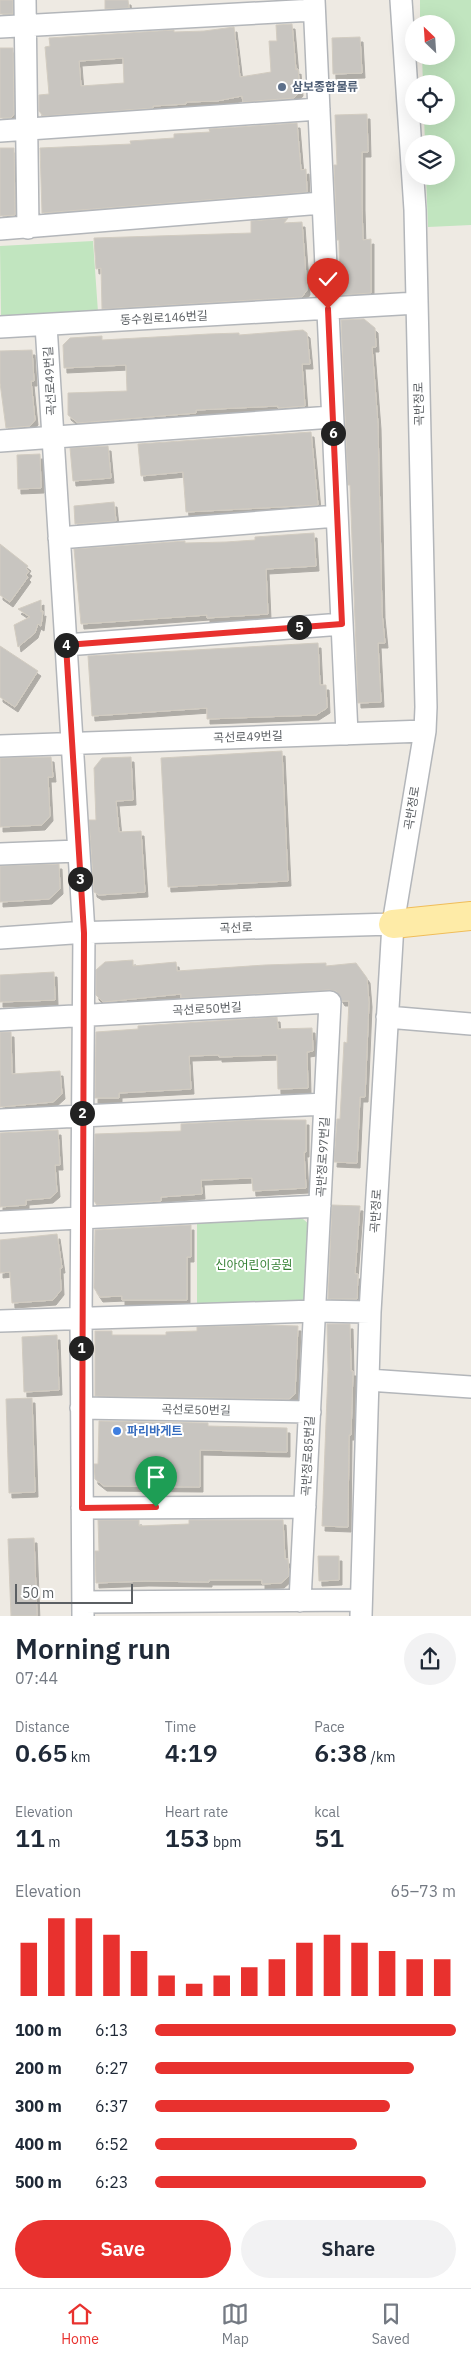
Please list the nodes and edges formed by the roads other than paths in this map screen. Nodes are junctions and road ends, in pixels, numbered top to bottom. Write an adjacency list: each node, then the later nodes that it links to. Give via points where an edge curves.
1 (24, 0): 4 (street)
2 (401, 0): 12 (street, 곡반정로, via 415,210)
3 (314, 5): 4 (street); 6 (street)
4 (26, 26): 5 (street); 7 (street)
5 (0, 27)
6 (319, 109): 7 (street); 9 (street)
7 (27, 130): 8 (street); 10 (street)
8 (0, 131)
9 (322, 203): 10 (street); 13 (street)
10 (28, 228): 11 (street)
11 (0, 229)
12 (417, 303): 13 (street, 동수원로146번길); 23 (street, 곡반정로)
13 (328, 309): 14 (street, 동수원로146번길); 16 (street)
14 (46, 325): 15 (street, 동수원로146번길); 17 (street, 곡선로49번길)
15 (0, 328)
16 (332, 417): 17 (street); 19 (street)
17 (53, 437): 18 (street); 20 (street, 곡선로49번길)
18 (0, 441)
19 (337, 516): 20 (street); 21 (street)
20 (59, 538): 22 (street, 곡선로49번길)
21 (342, 624): 22 (street); 24 (street)
22 (66, 645): 25 (street, 곡선로49번길)
23 (425, 731): 24 (street, 곡선로49번길); 30 (street, 곡반정로)
24 (346, 734): 25 (street, 곡선로49번길)
25 (72, 743): 26 (street, 곡선로49번길); 27 (street, 곡선로49번길)
26 (0, 746)
27 (78, 851): 28 (street); 31 (street, 곡선로49번길)
28 (0, 854)
29 (471, 916): 30 (main road, 곡선로)
30 (393, 924): 31 (street, 곡선로); 35 (street, 곡반정로)
31 (84, 933): 32 (street, 곡선로); 34 (street)
32 (0, 938)
33 (330, 1002): 34 (street, 곡선로50번길); 38 (street, 곡반정로97번길)
34 (83, 1015): 36 (street, 곡선로50번길); 39 (street)
35 (387, 1017): 37 (street); 45 (street, 곡반정로)
36 (0, 1020)
37 (471, 1024)
38 (325, 1104): 39 (street); 41 (street, 곡반정로97번길)
39 (82, 1116): 40 (street); 42 (street)
40 (0, 1120)
41 (320, 1206): 42 (street); 44 (street, 곡반정로97번길)
42 (82, 1218): 43 (street); 46 (street)
43 (0, 1222)
44 (315, 1311): 45 (street); 46 (street); 51 (street, 곡반정로85번길)
45 (370, 1312): 48 (street, 곡반정로)
46 (81, 1317): 47 (street); 50 (street)
47 (0, 1321)
48 (368, 1380): 49 (street); 55 (street, 곡반정로)
49 (471, 1387)
50 (81, 1408): 51 (street, 곡선로50번길); 53 (street)
51 (310, 1412): 52 (street, 곡반정로85번길)
52 (305, 1507): 53 (street); 54 (street, 곡반정로85번길)
53 (82, 1508): 56 (street)
54 (300, 1601): 55 (street); 56 (street)
55 (361, 1608)
56 (83, 1609)

